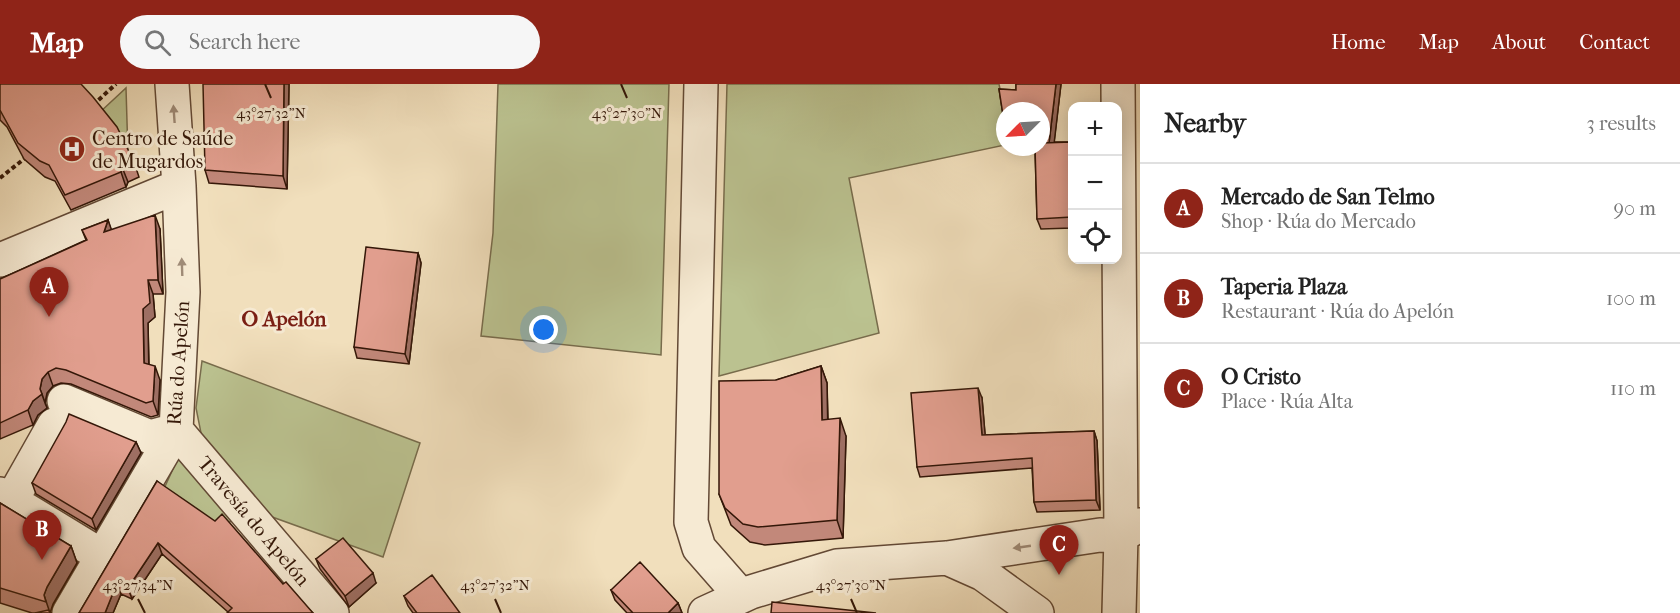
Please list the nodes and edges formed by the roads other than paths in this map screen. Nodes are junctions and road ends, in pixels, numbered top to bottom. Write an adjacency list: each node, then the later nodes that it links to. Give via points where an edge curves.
1 (172, 84): 4 (street, Rúa do Apelón, one-way to 1)
2 (701, 84): 11 (street, via 692,522)
3 (1118, 84): 8 (street)
4 (179, 186): 5 (street); 6 (street, Rúa do Apelón, one-way to 4, via 183,292)
5 (0, 260)
6 (176, 430): 7 (street, via 150,437 59,413); 9 (street, Rúa do Apelón); 13 (street, Travesía do Apelón)
7 (5, 498): 9 (street)
8 (1131, 530): 10 (street, one-way to 10); 15 (street)
9 (102, 556): 12 (street, Rúa do Apelón)
10 (946, 558): 11 (street, via 837,566); 14 (street, via 983,574)
11 (721, 607)
12 (69, 613)
13 (332, 613)
14 (1037, 613)
15 (1119, 613)

